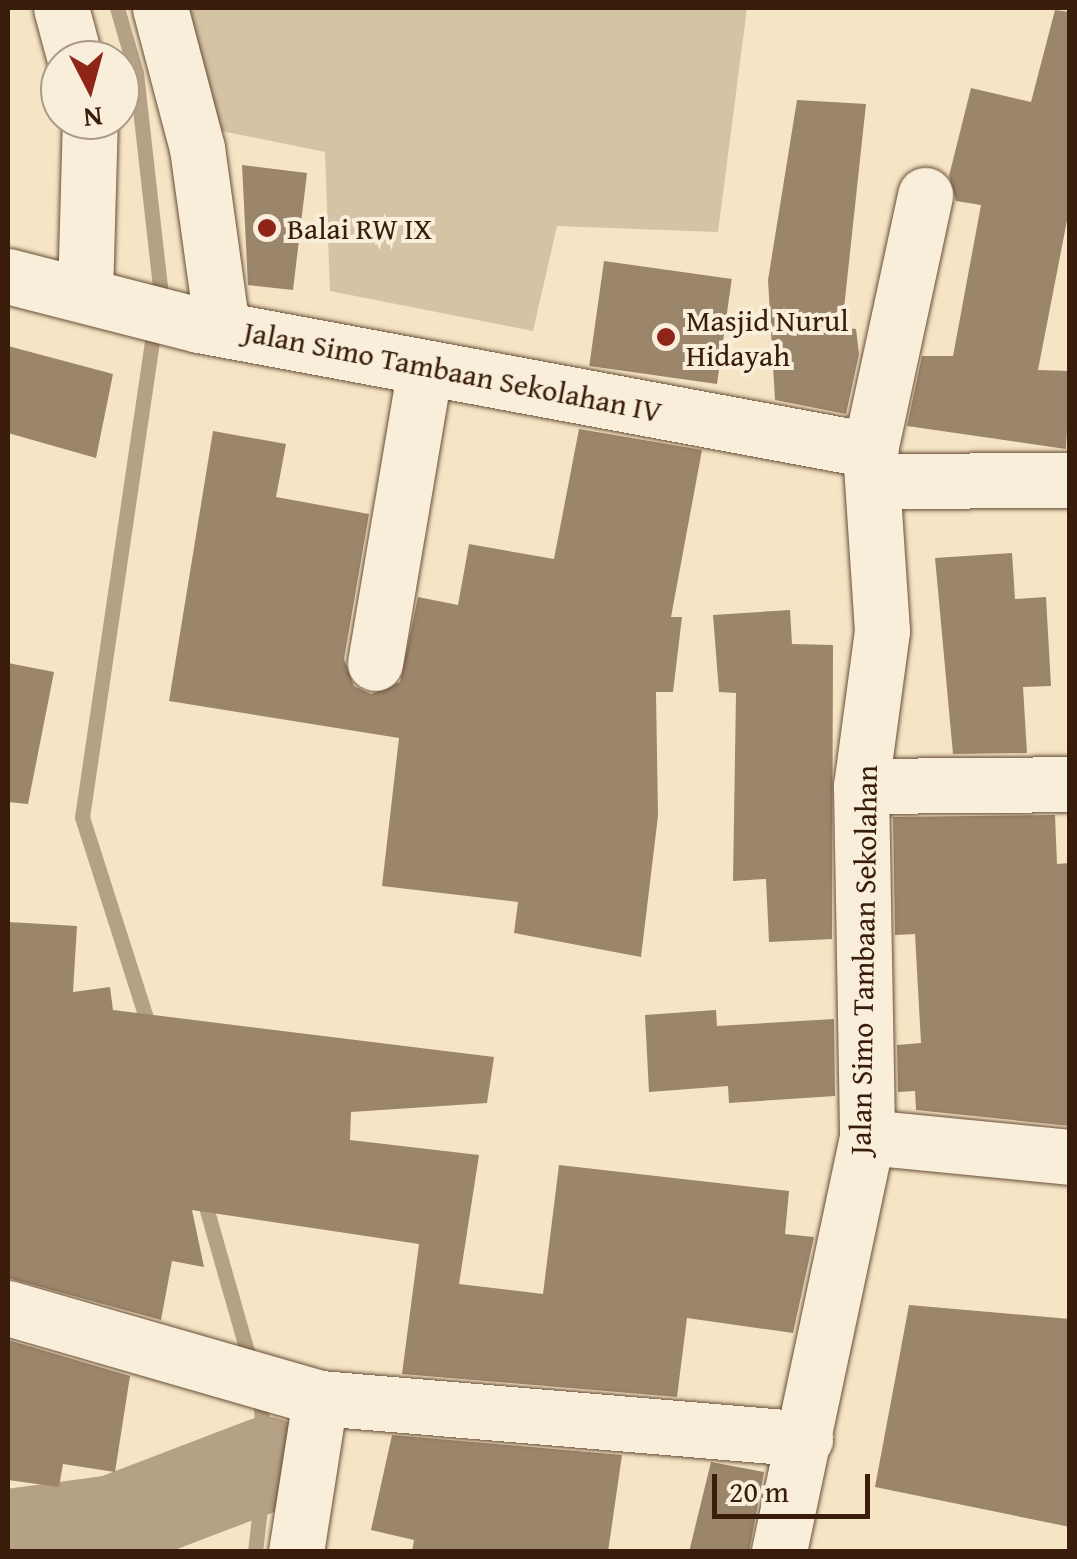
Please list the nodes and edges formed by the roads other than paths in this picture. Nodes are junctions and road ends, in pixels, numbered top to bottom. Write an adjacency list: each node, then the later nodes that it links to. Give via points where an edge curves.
1 (61, 8): 3 (street)
2 (160, 8): 8 (street, via 197,148)
3 (69, 40)
4 (91, 140): 7 (street)
5 (926, 195): 10 (street, Jalan Simo Tambaan Sekolahan)
6 (8, 276): 7 (street, Jalan Simo Tambaan Sekolahan IV)
7 (101, 299): 8 (street, Jalan Simo Tambaan Sekolahan IV)
8 (211, 326): 9 (street, Jalan Simo Tambaan Sekolahan IV)
9 (425, 368): 10 (street, Jalan Simo Tambaan Sekolahan IV); 12 (street)
10 (872, 466): 11 (street, Jalan Simo Tambaan Sekolahan IV); 14 (street, Jalan Simo Tambaan Sekolahan, via 882,631)
11 (1070, 480)
12 (375, 663)
13 (1070, 784): 14 (street)
14 (861, 786): 15 (street, Jalan Simo Tambaan Sekolahan)
15 (867, 1138): 16 (street); 19 (street, Jalan Simo Tambaan Sekolahan)
16 (1070, 1157)
17 (8, 1308): 18 (street, via 248,1372)
18 (320, 1398): 19 (street); 20 (street)
19 (805, 1439): 21 (street, Jalan Simo Tambaan Sekolahan)
20 (296, 1552)
21 (779, 1552)

